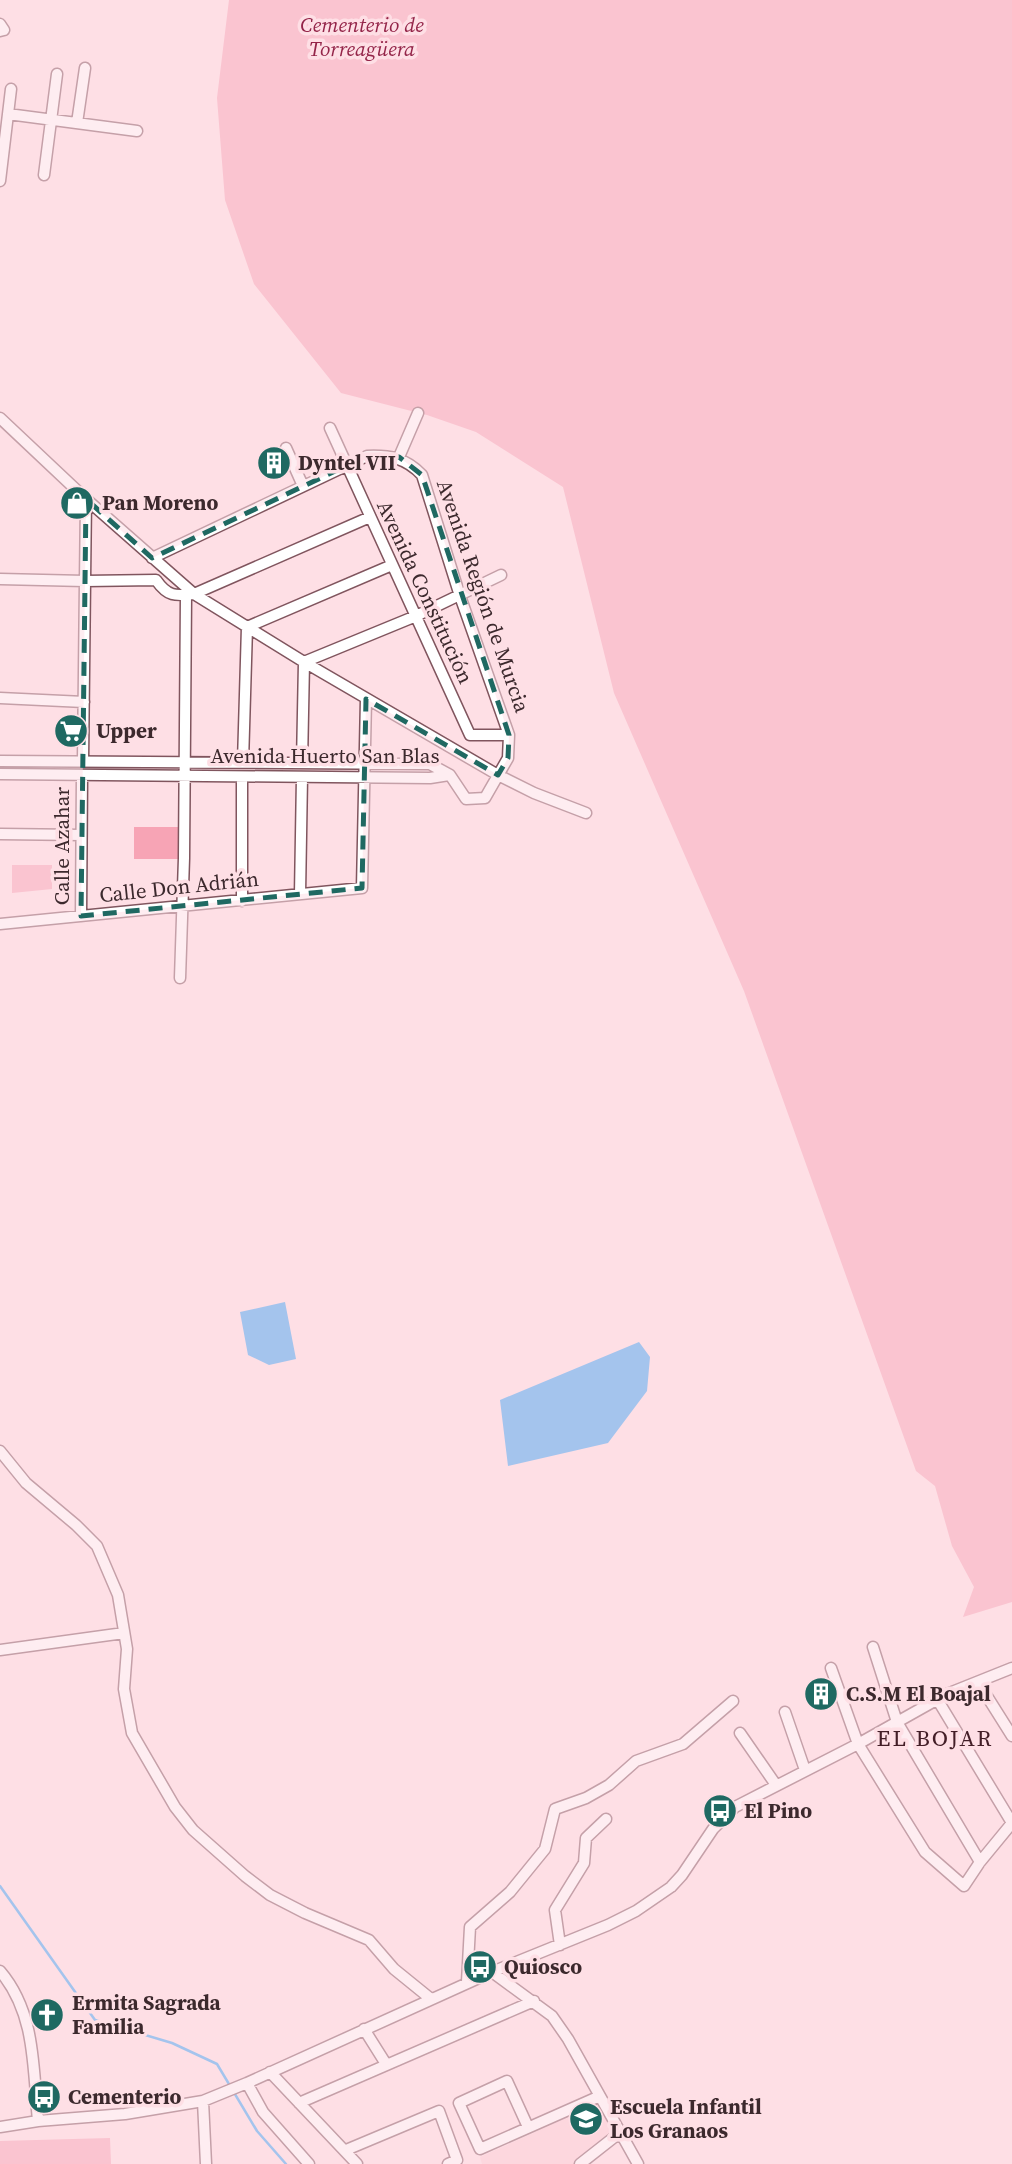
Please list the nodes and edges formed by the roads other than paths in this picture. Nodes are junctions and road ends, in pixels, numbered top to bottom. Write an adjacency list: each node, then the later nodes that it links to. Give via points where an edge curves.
1 (0, 24): 2 (street, via 4,30)
2 (0, 31)
3 (85, 68): 8 (street)
4 (57, 74): 7 (street)
5 (11, 89): 6 (street)
6 (8, 114): 7 (street); 11 (street)
7 (51, 120): 8 (street); 10 (street)
8 (77, 123): 9 (street)
9 (137, 131)
10 (44, 175)
11 (1, 181)
12 (418, 413): 16 (street)
13 (0, 418): 19 (street)
14 (330, 428): 17 (street, Avenida Constitución)
15 (286, 447): 18 (street)
16 (399, 457): 17 (street, via 367,456); 27 (street, Avenida Región de Murcia, via 422,475)
17 (346, 466): 18 (street); 20 (street, Avenida Constitución)
18 (303, 486): 21 (street)
19 (86, 499): 21 (street); 25 (street)
20 (370, 517): 22 (street, Avenida Constitución); 26 (street)
21 (152, 558): 26 (street)
22 (392, 565): 28 (street, Avenida Constitución); 29 (street)
23 (501, 575): 27 (street)
24 (0, 579): 25 (street)
25 (85, 581): 26 (street, via 156,580 173,595); 33 (street)
26 (190, 594): 29 (street); 37 (street)
27 (460, 596): 28 (street); 34 (street, Avenida Región de Murcia)
28 (415, 616): 30 (street); 34 (street, Avenida Constitución, via 470,735)
29 (247, 627): 30 (street); 38 (street)
30 (304, 662): 32 (street); 39 (street)
31 (0, 698): 33 (street)
32 (366, 699): 40 (street); 44 (street)
33 (83, 702): 36 (street)
34 (509, 735): 44 (street, Avenida Región de Murcia, via 508,758)
35 (0, 761): 36 (street, Avenida Huerto San Blas)
36 (83, 761): 37 (street, Avenida Huerto San Blas)
37 (184, 762): 38 (street, Avenida Huerto San Blas); 45 (street)
38 (243, 762): 39 (street, Avenida Huerto San Blas)
39 (302, 762): 40 (street, Avenida Huerto San Blas)
40 (363, 763): 43 (street, Avenida Huerto San Blas, via 430,764); 48 (street)
41 (0, 774): 42 (street, Avenida Huerto San Blas)
42 (82, 775): 45 (street, Avenida Huerto San Blas); 51 (street, Calle Azahar)
43 (450, 775): 44 (street, via 466,799 485,798); 48 (street, Avenida Huerto San Blas)
44 (498, 775): 49 (street)
45 (184, 776): 46 (street, Avenida Huerto San Blas); 54 (street)
46 (242, 776): 47 (street, Avenida Huerto San Blas); 53 (street)
47 (302, 777): 48 (street, Avenida Huerto San Blas); 52 (street)
48 (363, 778): 52 (street, Calle Don Adrián, via 362,888)
49 (586, 813)
50 (0, 834): 51 (street)
51 (81, 835): 55 (street, Calle Azahar)
52 (300, 894): 53 (street, Calle Don Adrián)
53 (242, 901): 54 (street, Calle Don Adrián)
54 (182, 906): 55 (street, Calle Don Adrián); 57 (street)
55 (81, 916): 56 (street, Calle Don Adrián)
56 (0, 924)
57 (180, 978)
58 (0, 1451): 59 (street, via 26,1483 97,1546 118,1595)
59 (124, 1633): 61 (street); 83 (street, via 124,1689 132,1733 193,1830 271,1895 369,1940 394,1969)
60 (873, 1647): 68 (street)
61 (0, 1650)
62 (831, 1668): 71 (street)
63 (1011, 1672): 64 (street)
64 (978, 1682): 65 (street); 70 (street)
65 (937, 1699): 68 (street); 75 (street)
66 (733, 1701): 80 (street, via 683,1744 636,1761 609,1786 555,1809 545,1849 510,1892 470,1927)
67 (785, 1712): 72 (street)
68 (897, 1722): 71 (street); 76 (street)
69 (740, 1733): 73 (street)
70 (1012, 1736)
71 (858, 1744): 72 (street); 76 (street, via 925,1852 964,1886)
72 (805, 1770): 73 (street)
73 (776, 1785): 77 (street, via 726,1814 682,1875 664,1892 621,1919)
74 (606, 1819): 77 (street, via 586,1838 584,1863 555,1910)
75 (1012, 1824): 76 (street)
76 (980, 1862)
77 (560, 1945): 79 (street)
78 (0, 1971): 81 (street)
79 (492, 1972): 80 (street); 84 (street)
80 (467, 1982): 83 (street)
81 (11, 1984): 82 (street); 92 (street, via 28,2025)
82 (0, 1986)
83 (431, 1999): 85 (street)
84 (534, 2001): 86 (street); 89 (street, via 568,2039)
85 (364, 2029): 86 (street); 87 (street)
86 (386, 2064): 91 (street)
87 (270, 2072): 88 (street); 91 (street)
88 (247, 2083): 90 (street); 99 (street, via 263,2112)
89 (600, 2096): 94 (street); 95 (street)
90 (203, 2101): 92 (street, via 125,2114); 98 (street)
91 (299, 2103): 96 (street)
92 (38, 2121): 93 (street)
93 (0, 2127)
94 (528, 2127): 94 (street, via 508,2081 459,2103 480,2149)
95 (622, 2131): 101 (street); 102 (street)
96 (346, 2150): 97 (street, via 439,2111); 100 (street)
97 (453, 2162)
98 (206, 2164)
99 (309, 2164)
100 (357, 2164)
101 (580, 2164)
102 (638, 2164)

